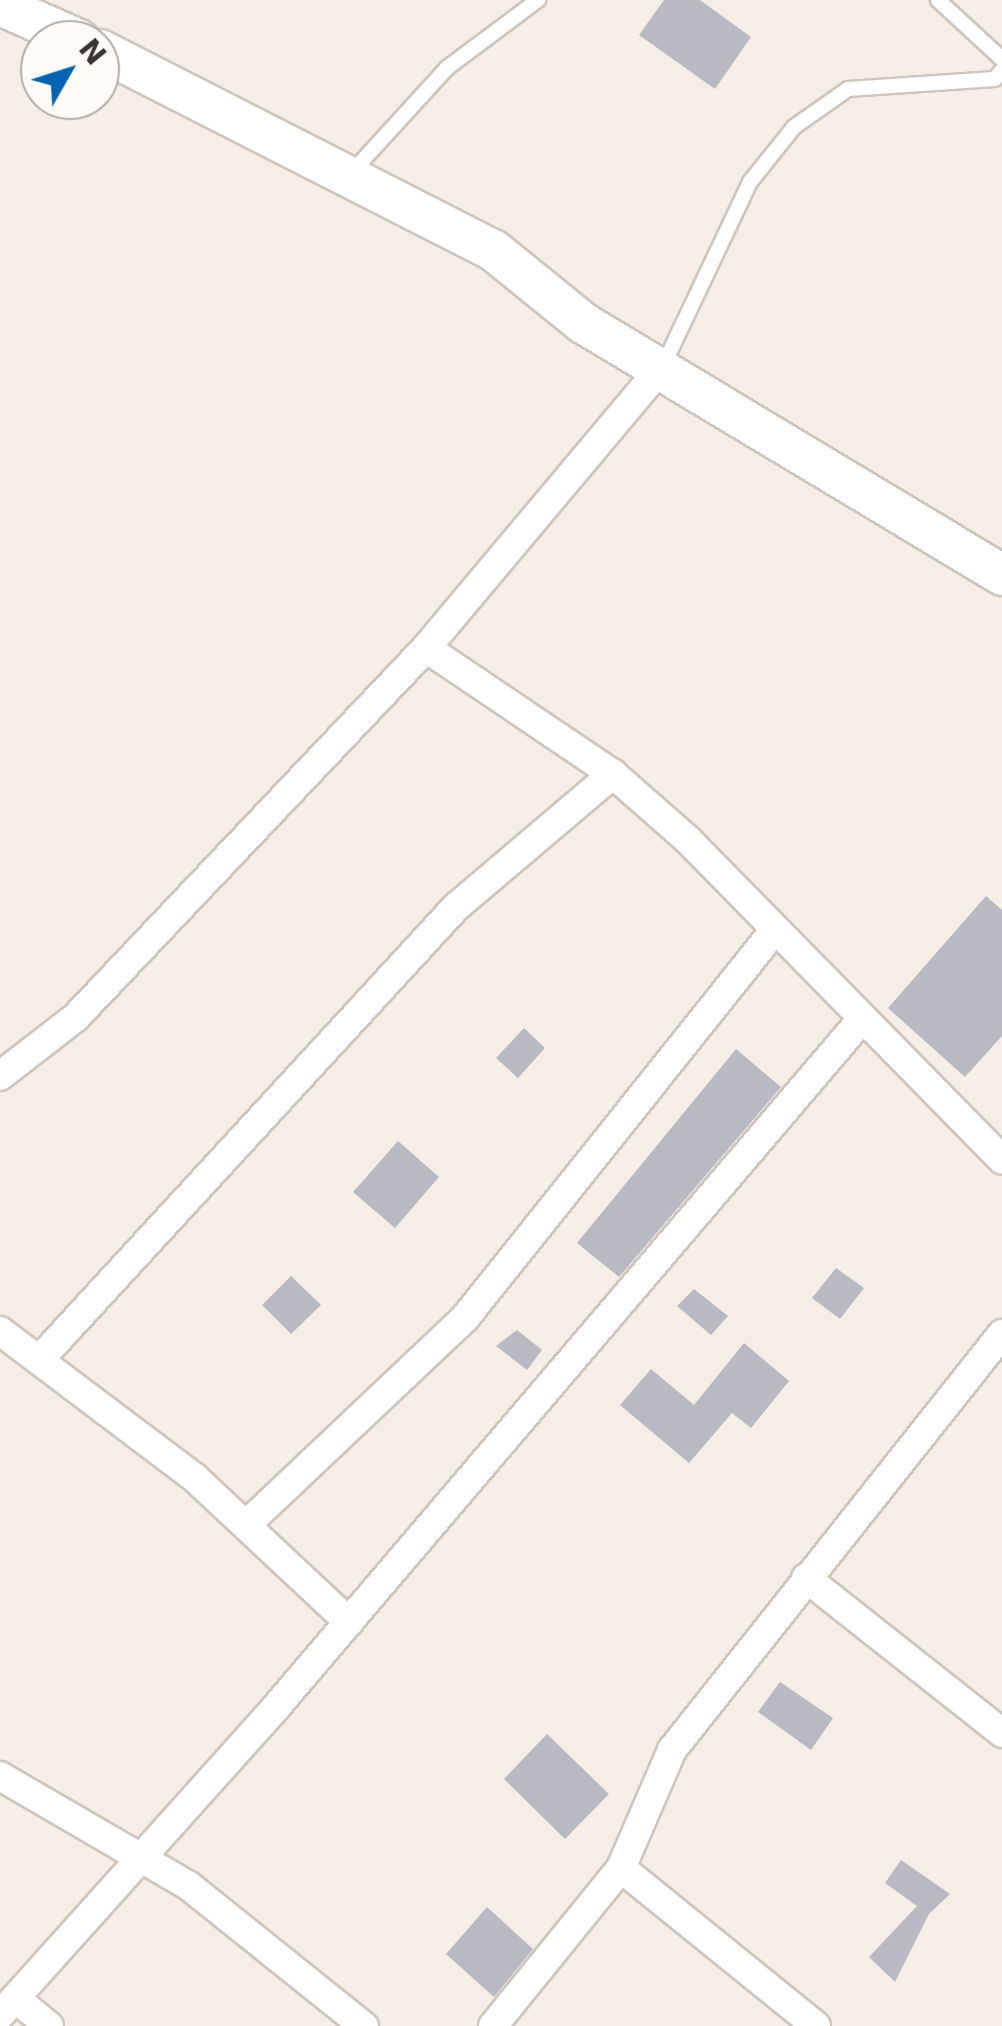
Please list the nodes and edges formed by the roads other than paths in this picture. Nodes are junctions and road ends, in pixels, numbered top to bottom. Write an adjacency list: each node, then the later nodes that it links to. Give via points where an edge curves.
1 (538, 0): 8 (lane, via 447,68)
2 (938, 0): 5 (lane)
3 (0, 5): 4 (main road)
4 (34, 20)
5 (1002, 59)
6 (120, 60): 8 (main road)
7 (1002, 70): 9 (lane, via 995,79 848,89 794,127 750,182)
8 (352, 172): 9 (main road, via 493,250 583,323)
9 (664, 364): 10 (main road); 11 (street)
10 (1002, 575)
11 (426, 648): 12 (street); 15 (street, via 76,1016)
12 (613, 774): 13 (street); 19 (street, via 456,907)
13 (776, 930): 14 (street); 20 (street, via 465,1318)
14 (862, 1019): 16 (street); 22 (street)
15 (0, 1076)
16 (1002, 1160)
17 (0, 1332): 19 (street)
18 (1002, 1334): 21 (street)
19 (39, 1360): 20 (street)
20 (246, 1526): 22 (street)
21 (806, 1578): 23 (street); 26 (street, via 672,1750)
22 (349, 1622): 25 (street)
23 (1000, 1728)
24 (0, 1776): 25 (street)
25 (142, 1861): 27 (street); 29 (street, via 188,1886)
26 (621, 1868): 30 (street); 31 (street)
27 (8, 2007): 28 (street)
28 (48, 2026)
29 (364, 2026)
30 (494, 2026)
31 (816, 2026)

